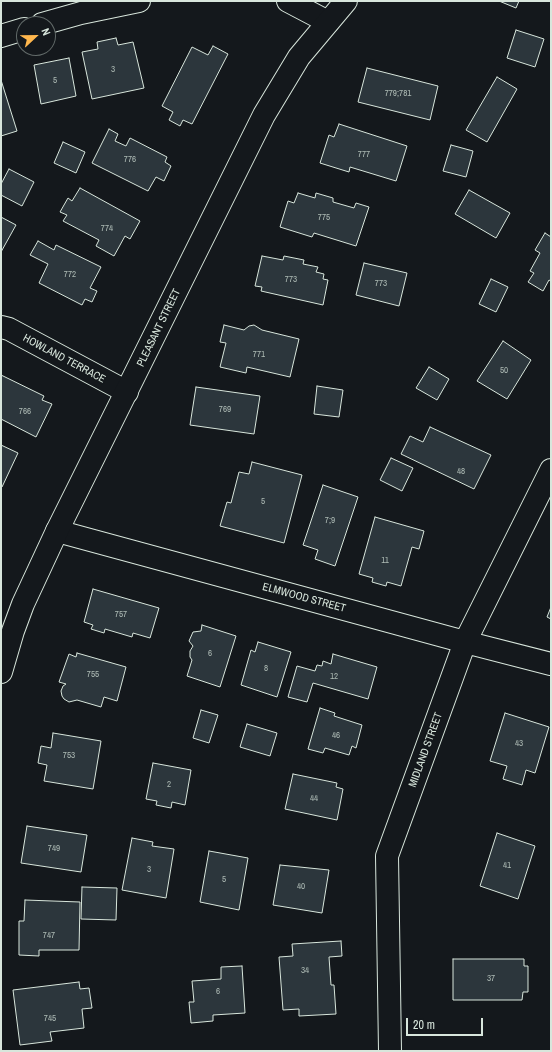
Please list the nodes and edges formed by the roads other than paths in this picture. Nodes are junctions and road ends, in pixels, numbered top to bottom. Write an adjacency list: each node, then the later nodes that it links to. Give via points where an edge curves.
1 (139, 1): 4 (street)
2 (288, 1): 6 (street)
3 (346, 1): 6 (street, PLEASANT STREET)
4 (80, 7): 5 (street)
5 (56, 18)
6 (328, 22): 10 (street, PLEASANT STREET, via 299,57 264,115)
7 (16, 31): 8 (street)
8 (1, 36)
9 (1, 326): 10 (street, HOWLAND TERRACE)
10 (127, 392): 12 (street, PLEASANT STREET)
11 (551, 470): 13 (street, MIDLAND STREET)
12 (57, 531): 13 (street, ELMWOOD STREET); 15 (street, PLEASANT STREET, via 13,631)
13 (465, 642): 14 (street, ELMWOOD STREET); 16 (street, MIDLAND STREET, via 387,856)
14 (551, 664)
15 (1, 672)
16 (390, 1051)

